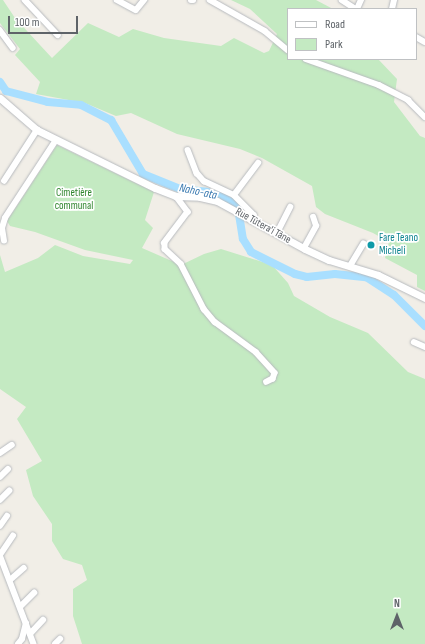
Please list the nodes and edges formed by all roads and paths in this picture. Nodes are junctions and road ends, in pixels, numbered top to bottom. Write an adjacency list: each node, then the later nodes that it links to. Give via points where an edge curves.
1 (24, 0): 8 (street)
2 (117, 0): 3 (street, via 134,10 138,10)
3 (144, 0)
4 (210, 0): 10 (street, via 261,29)
5 (342, 0): 6 (street)
6 (355, 8)
7 (0, 30): 9 (street)
8 (58, 35)
9 (13, 48)
10 (287, 49)
11 (309, 60): 13 (street, via 379,85 408,100)
12 (0, 98): 14 (street, Rue Tūtera'i Tāne)
13 (425, 117)
14 (37, 130): 15 (street, Rue Tūtera'i Tāne); 18 (street)
15 (56, 140): 20 (street, Rue Tūtera'i Tāne); 25 (street, via 4,220)
16 (188, 150): 19 (street, via 195,171 204,181)
17 (258, 163): 19 (street)
18 (4, 181)
19 (234, 195): 23 (street, via 254,215)
20 (176, 196): 23 (street, Rue Tūtera'i Tāne, via 200,197 229,207); 32 (street, via 188,212 165,243 165,249 181,264 204,309 215,322 256,352 275,373 273,379)
21 (290, 207): 24 (street)
22 (313, 217): 27 (street, via 316,226)
23 (253, 220): 24 (street, Rue Tūtera'i Tāne)
24 (277, 234): 27 (street, Rue Tūtera'i Tāne)
25 (4, 241)
26 (363, 244): 28 (street)
27 (304, 248): 28 (street, Rue Tūtera'i Tāne)
28 (350, 266): 29 (street, Rue Tūtera'i Tāne, via 378,275)
29 (425, 298)
30 (414, 342): 31 (street)
31 (425, 347)
32 (267, 382)
33 (12, 445): 34 (street)
34 (0, 453)
35 (8, 469): 36 (street)
36 (0, 477)
37 (9, 491): 38 (street)
38 (0, 500)
39 (7, 516): 40 (street)
40 (0, 526)
41 (13, 536): 42 (street)
42 (0, 555): 44 (street)
43 (24, 568): 44 (street)
44 (10, 580): 46 (street)
45 (34, 593): 46 (street)
46 (20, 607): 48 (street)
47 (43, 620): 49 (street)
48 (26, 623): 49 (street); 51 (street)
49 (30, 634): 52 (street)
50 (60, 639): 53 (street)
51 (18, 644)
52 (34, 644)
53 (55, 644)

